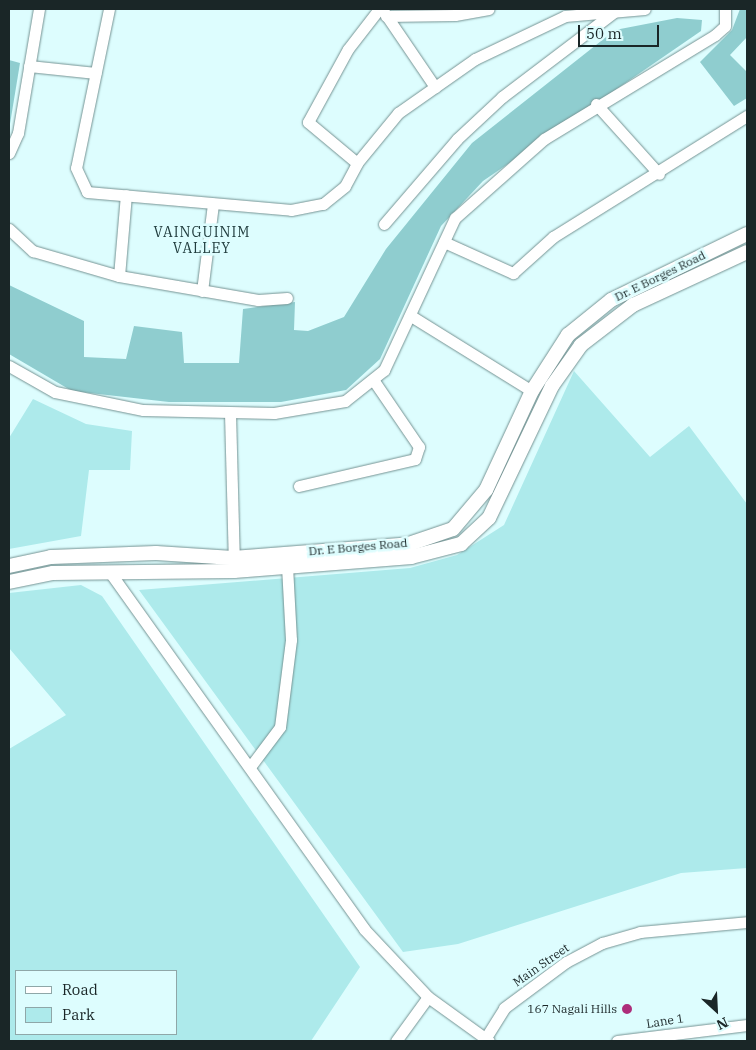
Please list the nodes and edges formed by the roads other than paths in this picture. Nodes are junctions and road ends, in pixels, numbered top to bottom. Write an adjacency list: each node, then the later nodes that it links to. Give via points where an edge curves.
1 (39, 9): 8 (street)
2 (109, 9): 9 (street)
3 (488, 9): 6 (street, via 455,15)
4 (645, 9): 7 (street)
5 (725, 9): 11 (street, via 725,26 715,35)
6 (382, 11): 10 (street); 14 (street, via 348,49 308,122)
7 (614, 12): 10 (street, via 565,16 475,58); 18 (street, via 502,97 457,139)
8 (29, 66): 9 (street); 13 (street, via 18,133)
9 (96, 73): 16 (street, via 76,168 87,192)
10 (435, 87): 14 (street, via 398,112)
11 (596, 104): 15 (street); 21 (street, via 544,139 455,218)
12 (747, 116): 15 (street)
13 (9, 153)
14 (357, 163): 17 (street, via 345,186 323,204 291,210)
15 (659, 174): 21 (street, via 553,237 513,273)
16 (126, 195): 17 (street); 23 (street)
17 (213, 204): 24 (street)
18 (384, 224)
19 (9, 229): 23 (street, via 33,251)
20 (747, 234): 29 (main road, Dr. E Borges Road, via 654,277 589,315 568,336)
21 (444, 242): 26 (street)
22 (747, 252): 34 (main road, Dr. E Borges Road, via 633,305 581,345 552,386 489,518 461,544 411,557)
23 (119, 276): 24 (street)
24 (202, 291): 25 (street, via 258,300)
25 (287, 298)
26 (411, 316): 28 (street); 29 (street)
27 (9, 366): 30 (street, via 56,392 109,406)
28 (374, 382): 30 (street, via 345,401 274,413); 31 (street, via 419,447 415,459)
29 (532, 391): 32 (main road, Dr. E Borges Road, via 486,490 453,529 409,544)
30 (230, 413): 32 (street)
31 (299, 486)
32 (234, 564): 33 (main road, Dr. E Borges Road, via 156,553 51,557); 34 (main road, Dr. E Borges Road); 35 (main road, Dr. E Borges Road)
33 (9, 566)
34 (287, 567): 37 (street, via 291,640 280,728)
35 (109, 571): 36 (main road, Dr. E Borges Road, via 53,573); 37 (street)
36 (9, 582)
37 (250, 767): 39 (street, via 364,930)
38 (747, 922): 41 (street, Main Street, via 640,932 602,943 566,962 504,1008)
39 (428, 997): 41 (street); 42 (street)
40 (747, 1025): 43 (street, Lane 1)
41 (487, 1040)
42 (396, 1041)
43 (617, 1041)

